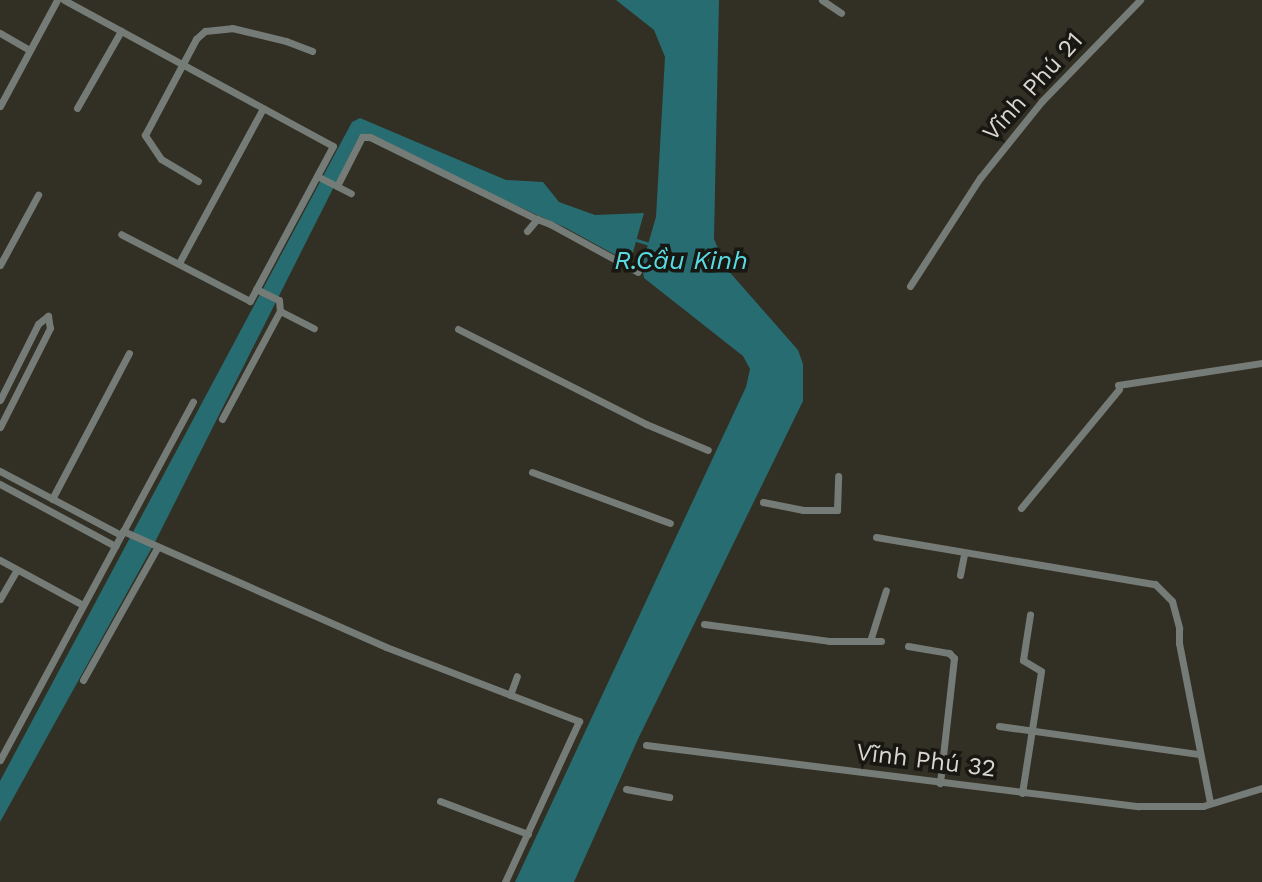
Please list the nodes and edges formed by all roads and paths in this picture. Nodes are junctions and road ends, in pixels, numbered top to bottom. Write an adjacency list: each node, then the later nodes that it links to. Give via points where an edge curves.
1 (57, 0): 8 (street)
2 (64, 0): 6 (street)
3 (822, 0): 5 (street)
4 (1140, 0): 25 (street, Vĩnh Phú 21, via 1042,101 980,178)
5 (841, 13)
6 (121, 31): 10 (street); 12 (street)
7 (0, 33): 8 (street)
8 (30, 50): 11 (street)
9 (312, 51): 10 (street, via 262,34 217,28 200,34)
10 (183, 64): 13 (street); 15 (street, via 145,135 161,159)
11 (1, 102)
12 (77, 108)
13 (263, 108): 14 (street, via 333,146); 22 (street)
14 (319, 177): 16 (street); 26 (street)
15 (198, 181)
16 (336, 185): 17 (street); 19 (street, via 362,137 370,137)
17 (351, 193)
18 (38, 195): 23 (street)
19 (537, 219): 20 (street); 24 (street)
20 (527, 231)
21 (121, 234): 22 (street)
22 (179, 263): 26 (street, via 250,301)
23 (0, 265)
24 (638, 272)
25 (910, 286)
26 (258, 290): 27 (street, via 279,300)
27 (280, 311): 28 (street); 34 (street)
28 (314, 328)
29 (458, 329): 36 (street)
30 (129, 353): 41 (street)
31 (1262, 363): 43 (street, via 1119,387)
32 (0, 400): 35 (street, via 38,324 48,316 50,328)
33 (193, 402): 45 (street)
34 (222, 419)
35 (0, 427)
36 (708, 450)
37 (0, 471): 41 (street)
38 (532, 472): 44 (street)
39 (838, 476): 42 (street, via 837,510)
40 (0, 484): 47 (street)
41 (52, 499): 45 (street)
42 (763, 502)
43 (1021, 508)
44 (670, 523)
45 (124, 534): 47 (street); 48 (street)
46 (876, 537): 49 (street)
47 (115, 546): 55 (street)
48 (156, 548): 62 (street); 63 (street)
49 (964, 554): 52 (street); 67 (street, via 1155,584 1172,601)
50 (0, 560): 51 (street)
51 (17, 569): 54 (street); 55 (street)
52 (960, 575)
53 (886, 590): 58 (street)
54 (0, 599)
55 (83, 605): 68 (street)
56 (1030, 615): 65 (street, via 1023,660 1041,671)
57 (704, 624): 58 (street, via 829,641)
58 (870, 641): 59 (street)
59 (881, 641)
60 (908, 646): 69 (street, via 954,658)
61 (517, 676): 63 (street)
62 (83, 680)
63 (510, 695): 76 (street, via 579,721)
64 (999, 726): 65 (street)
65 (1032, 728): 67 (street); 72 (street)
66 (646, 745): 69 (street, Vĩnh Phú 32)
67 (1199, 754): 75 (street)
68 (0, 760)
69 (940, 783): 72 (street, Vĩnh Phú 32)
70 (1262, 788): 75 (street, Vĩnh Phú 32)
71 (626, 789): 73 (street)
72 (1022, 793): 75 (street, Vĩnh Phú 32, via 1138,806)
73 (669, 797)
74 (440, 801): 76 (street)
75 (1206, 804)
76 (528, 834): 77 (street)
77 (505, 882)

